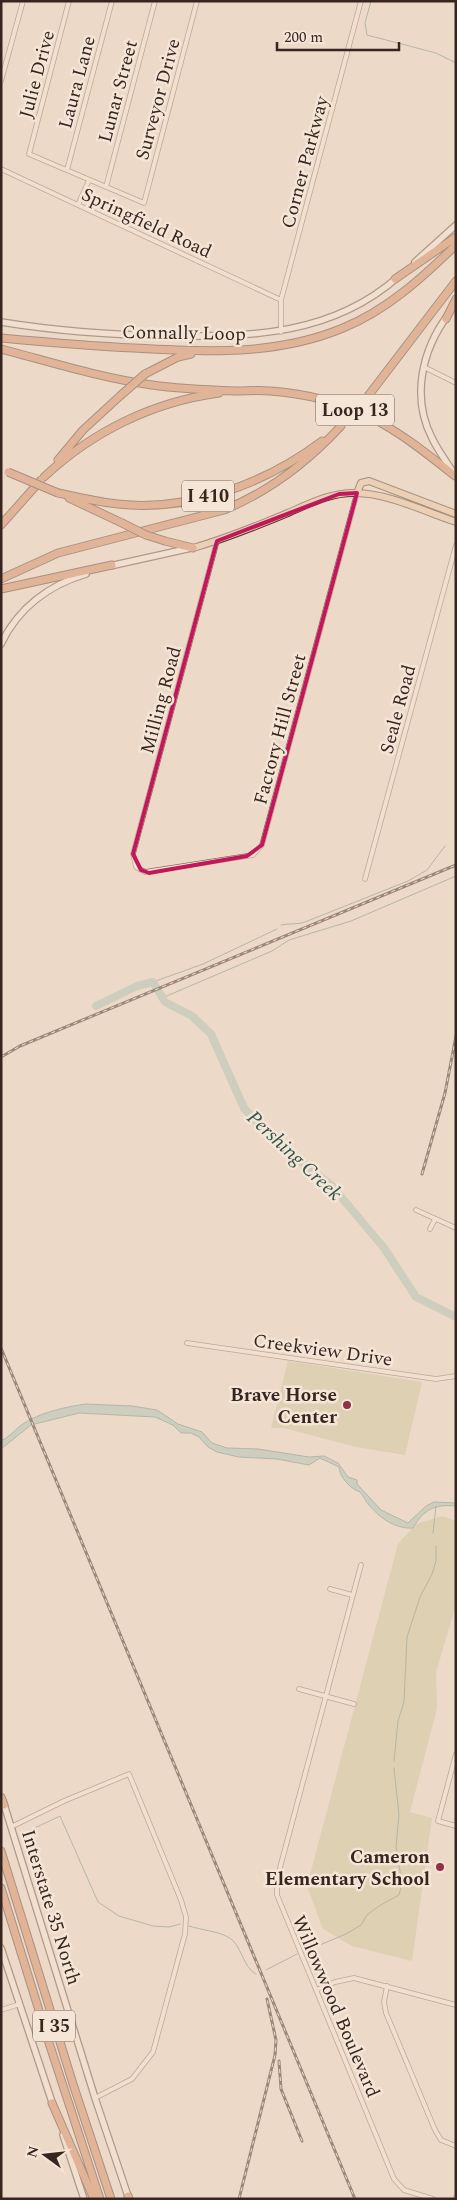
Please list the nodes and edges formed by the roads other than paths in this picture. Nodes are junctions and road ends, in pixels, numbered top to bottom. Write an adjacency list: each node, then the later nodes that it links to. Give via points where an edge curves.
1 (23, 1): 8 (street)
2 (69, 1): 11 (street, Julie Drive, via 29,154)
3 (112, 1): 11 (street, Laura Lane)
4 (155, 1): 13 (street, Lunar Street)
5 (197, 1): 13 (street, Surveyor Drive, via 144,204)
6 (361, 1): 21 (street, Corner Parkway)
7 (1, 62): 8 (street)
8 (6, 63): 9 (street)
9 (1, 81)
10 (1, 169): 14 (street, Springfield Road)
11 (67, 170): 12 (street)
12 (89, 180): 13 (street); 14 (street)
13 (106, 187)
14 (78, 205): 21 (street, Springfield Road)
15 (456, 225): 18 (main road)
16 (456, 237): 18 (highway)
17 (456, 246): 28 (highway, Connally Loop, via 397,297 344,328 280,346)
18 (395, 279): 25 (main road, via 339,314)
19 (456, 281): 32 (highway, I 410, bridge, via 365,400)
20 (456, 299): 23 (highway)
21 (281, 300): 25 (street, Corner Parkway)
22 (456, 305): 23 (main road)
23 (446, 319): 29 (main road, via 430,345)
24 (1, 322): 25 (main road, via 132,336 228,336)
25 (281, 332)
26 (1, 338): 28 (highway, Connally Loop)
27 (1, 349): 31 (highway, Loop 13, via 111,378 153,385)
28 (207, 352): 35 (highway, bridge, via 178,356 145,374 83,430)
29 (423, 367): 30 (street); 34 (main road, via 421,394 426,424)
30 (456, 382)
31 (236, 391): 34 (highway, Loop 13, via 297,394 346,406 396,430); 35 (highway, via 178,401 133,417 98,434)
32 (341, 426): 36 (highway, I 410, via 287,465 243,485 189,501 118,504); 45 (highway, via 289,474 243,502 224,510 58,554)
33 (1, 468): 36 (highway, I 410, bridge)
34 (456, 476)
35 (44, 477): 40 (highway)
36 (58, 493): 43 (highway, bridge, via 146,535)
37 (357, 493): 38 (main road, via 361,483 368,481); 39 (main road, via 393,500); 41 (main road, via 318,500); 48 (street, Factory Hill Street, via 262,845 254,854 247,856 149,873)
38 (456, 514)
39 (456, 522)
40 (1, 525)
41 (217, 541): 43 (main road); 48 (street, Milling Road, via 133,854)
42 (456, 545): 49 (street, Seale Road)
43 (193, 548): 44 (main road)
44 (112, 566): 46 (highway); 47 (main road, via 69,580 43,593 21,614)
45 (1, 579)
46 (1, 590)
47 (1, 644)
48 (136, 867)
49 (365, 879)
50 (416, 1210): 51 (street)
51 (435, 1219): 52 (street); 53 (street)
52 (456, 1228)
53 (430, 1229)
54 (187, 1343): 55 (street, Creekview Drive, via 436,1379)
55 (456, 1376)
56 (361, 1565): 58 (street, Willowwood Boulevard)
57 (330, 1589): 58 (street)
58 (352, 1595): 60 (street, Willowwood Boulevard)
59 (299, 1689): 60 (street)
60 (325, 1696): 61 (street); 71 (street, Willowwood Boulevard, via 276,1887)
61 (354, 1704)
62 (456, 1754): 65 (street, via 438,1821)
63 (1, 1796): 64 (highway)
64 (4, 1805): 66 (main road, Interstate 35 North)
65 (456, 1826)
66 (11, 1827): 75 (main road, Interstate 35 North); 75 (street, via 129,1774 179,1892 186,1925 153,2052 132,2079)
67 (1, 1851): 82 (highway, I 35)
68 (1, 1888): 81 (highway, I 35)
69 (1, 1948): 72 (main road)
70 (387, 1986): 71 (street, via 349,1978); 73 (street); 77 (street, via 386,2013 434,2130 441,2140)
71 (316, 1990): 83 (street, Willowwood Boulevard, via 394,2179 404,2190)
72 (20, 2004): 74 (street); 76 (main road)
73 (456, 2005)
74 (1, 2010)
75 (95, 2098): 78 (main road, Interstate 35 North)
76 (52, 2103): 79 (main road); 80 (highway)
77 (456, 2146)
78 (128, 2198)
79 (84, 2199)
80 (94, 2199)
81 (100, 2199)
82 (111, 2199)
83 (433, 2199)

